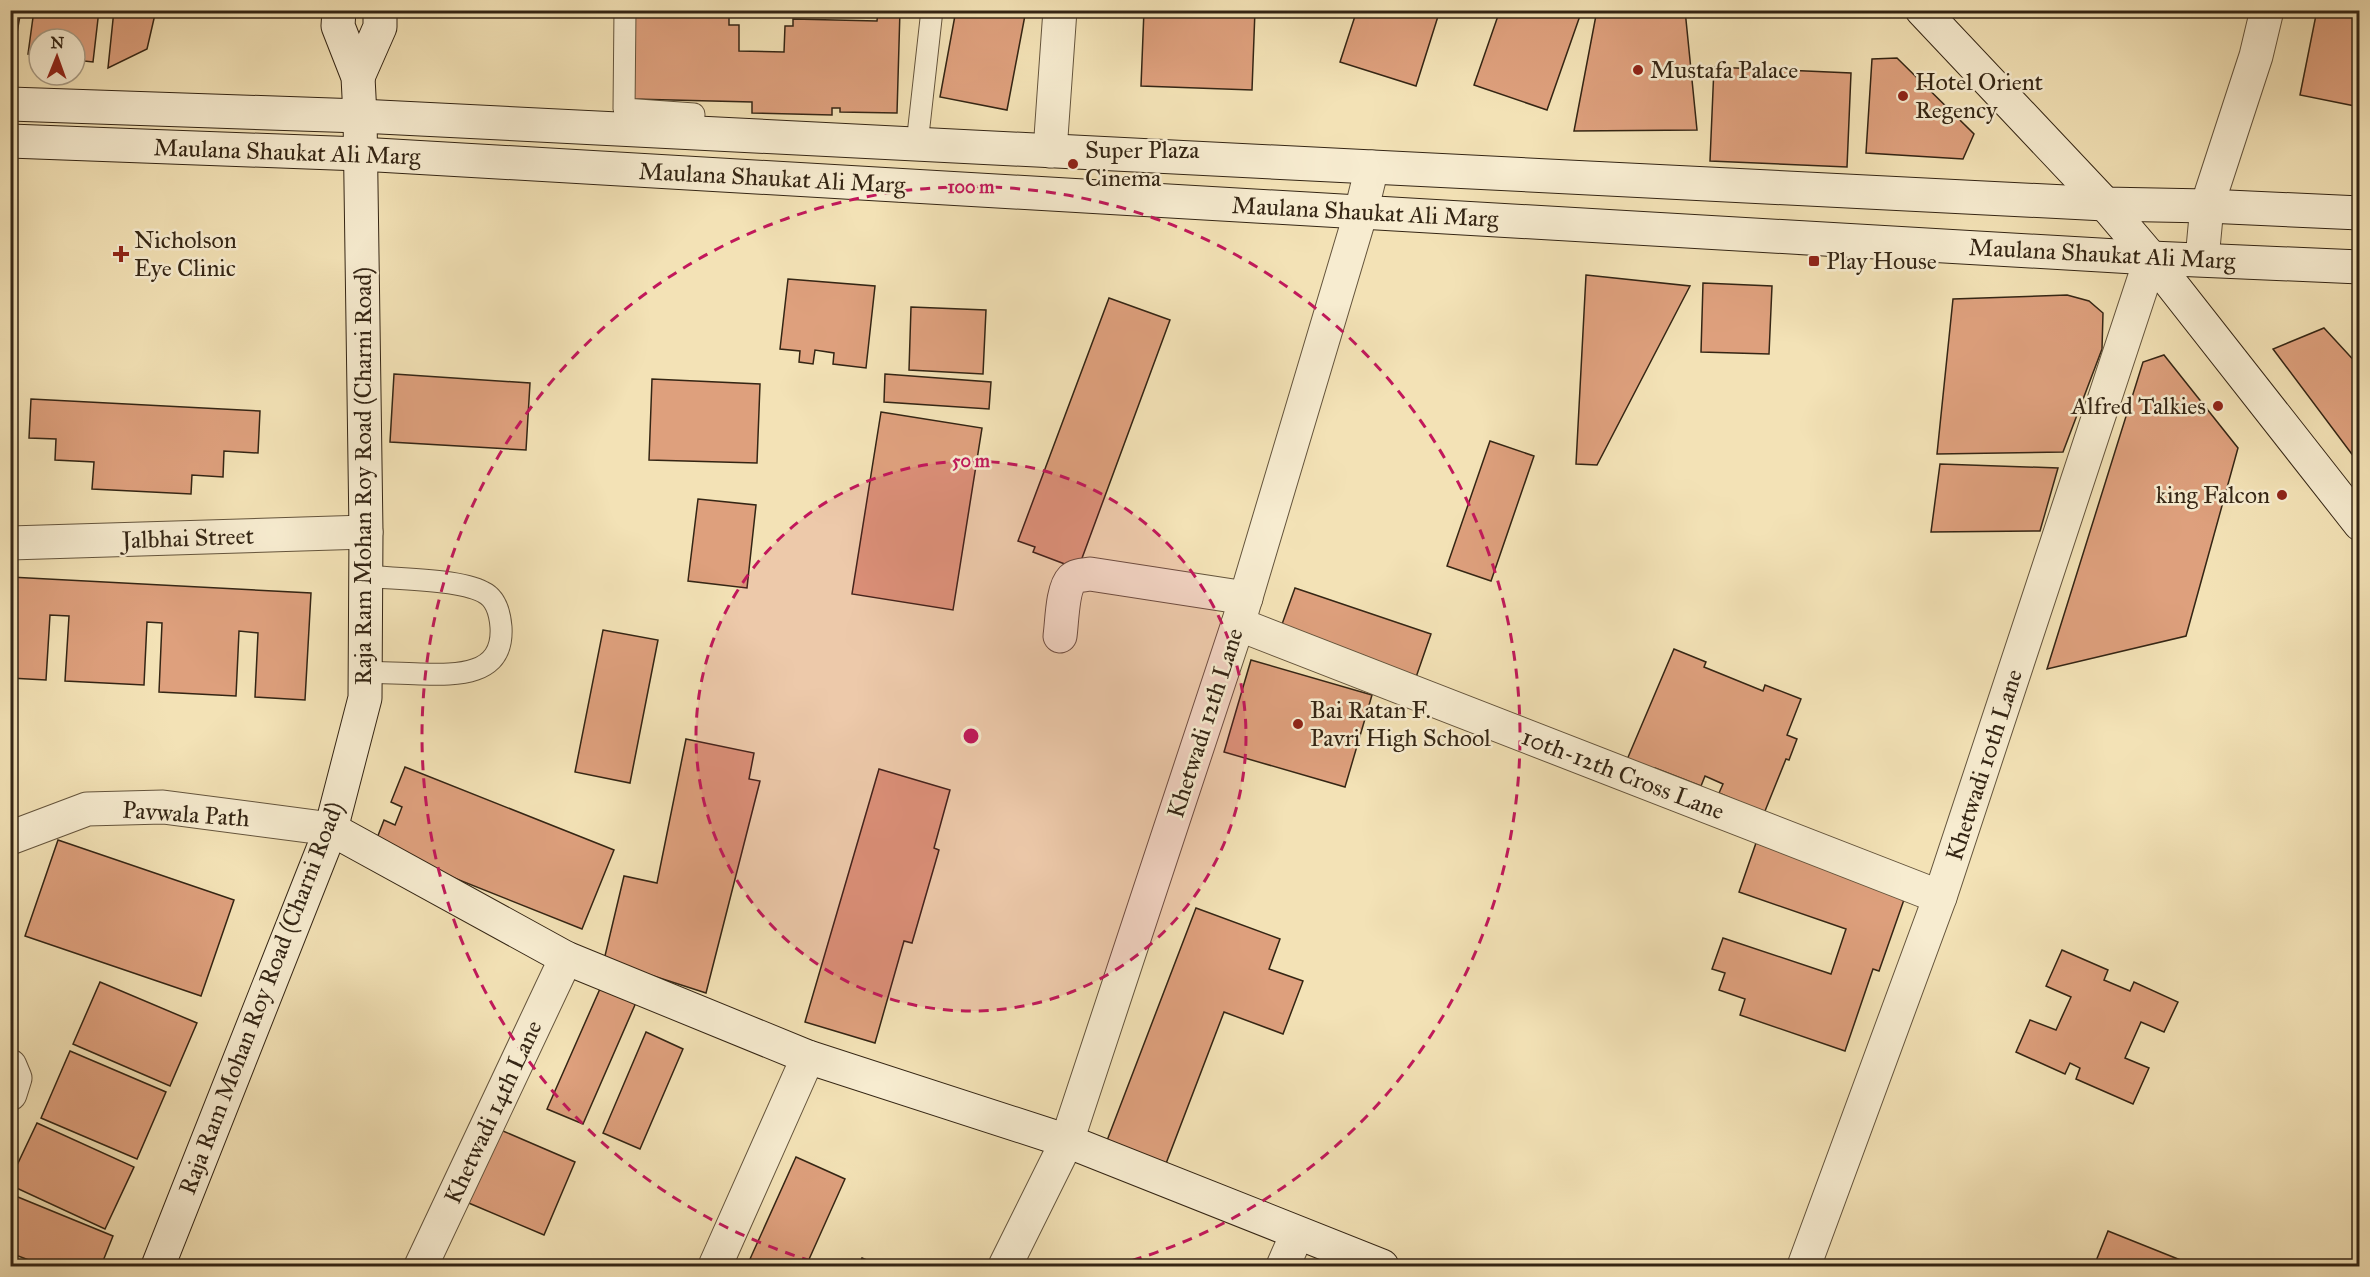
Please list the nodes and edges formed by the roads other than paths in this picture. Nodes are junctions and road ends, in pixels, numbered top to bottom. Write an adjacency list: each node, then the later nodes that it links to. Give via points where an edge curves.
1 (339, 10): 8 (street, via 338,26)
2 (380, 10): 8 (street, via 380,27)
3 (625, 10): 11 (lane, via 624,109 694,114)
4 (932, 10): 13 (lane)
5 (1060, 10): 14 (street)
6 (1922, 10): 17 (street)
7 (2267, 10): 18 (street)
8 (358, 77): 10 (street, Raja Ram Mohan Roy Road (Charni Road))
9 (10, 104): 10 (street, Maulana Shaukat Ali Marg)
10 (360, 116): 11 (street, Maulana Shaukat Ali Marg); 15 (street, Raja Ram Mohan Roy Road (Charni Road))
11 (693, 133): 13 (street, Maulana Shaukat Ali Marg)
12 (10, 141): 15 (street, Maulana Shaukat Ali Marg)
13 (917, 144): 14 (street, Maulana Shaukat Ali Marg)
14 (1050, 151): 16 (street, Maulana Shaukat Ali Marg)
15 (360, 154): 19 (street, Maulana Shaukat Ali Marg); 25 (street, Raja Ram Mohan Roy Road (Charni Road))
16 (1372, 167): 17 (street, Maulana Shaukat Ali Marg); 19 (street, Khetwadi 12th Lane)
17 (2105, 204): 18 (street, Maulana Shaukat Ali Marg); 21 (street)
18 (2207, 206): 20 (street, Maulana Shaukat Ali Marg); 22 (street)
19 (1361, 212): 21 (street, Maulana Shaukat Ali Marg); 28 (street, Khetwadi 12th Lane)
20 (2360, 213)
21 (2151, 258): 22 (street, Maulana Shaukat Ali Marg); 24 (street); 33 (street, Khetwadi 10th Lane)
22 (2202, 259): 23 (street, Maulana Shaukat Ali Marg)
23 (2360, 267)
24 (2360, 524)
25 (366, 532): 26 (street, Jalbhai Street); 27 (street, Raja Ram Mohan Roy Road (Charni Road))
26 (10, 543)
27 (365, 576): 30 (street, Raja Ram Mohan Roy Road (Charni Road)); 30 (lane, via 473,587 486,593 499,614 501,641 483,666 470,672)
28 (1242, 611): 29 (street, 10th-12th Cross Lane, via 1090,574 1079,575 1066,590); 33 (street, 10th-12th Cross Lane); 38 (street, Khetwadi 12th Lane)
29 (1060, 636)
30 (364, 672): 31 (street, Raja Ram Mohan Roy Road (Charni Road), via 365,698)
31 (331, 829): 32 (street, Pavwala Path, via 163,807 87,809); 34 (street); 40 (street, Raja Ram Mohan Roy Road (Charni Road))
32 (10, 838)
33 (1940, 897): 46 (street, Khetwadi 10th Lane)
34 (566, 958): 35 (street); 41 (street, Khetwadi 14th Lane)
35 (807, 1057): 38 (street); 42 (street)
36 (10, 1066): 37 (street, via 15,1078)
37 (10, 1094)
38 (1067, 1141): 39 (street); 43 (street, Khetwadi 12th Lane)
39 (1297, 1234): 44 (street); 45 (street)
40 (158, 1266)
41 (421, 1266)
42 (715, 1266)
43 (1005, 1266)
44 (1283, 1266)
45 (1382, 1266)
46 (1804, 1266)

